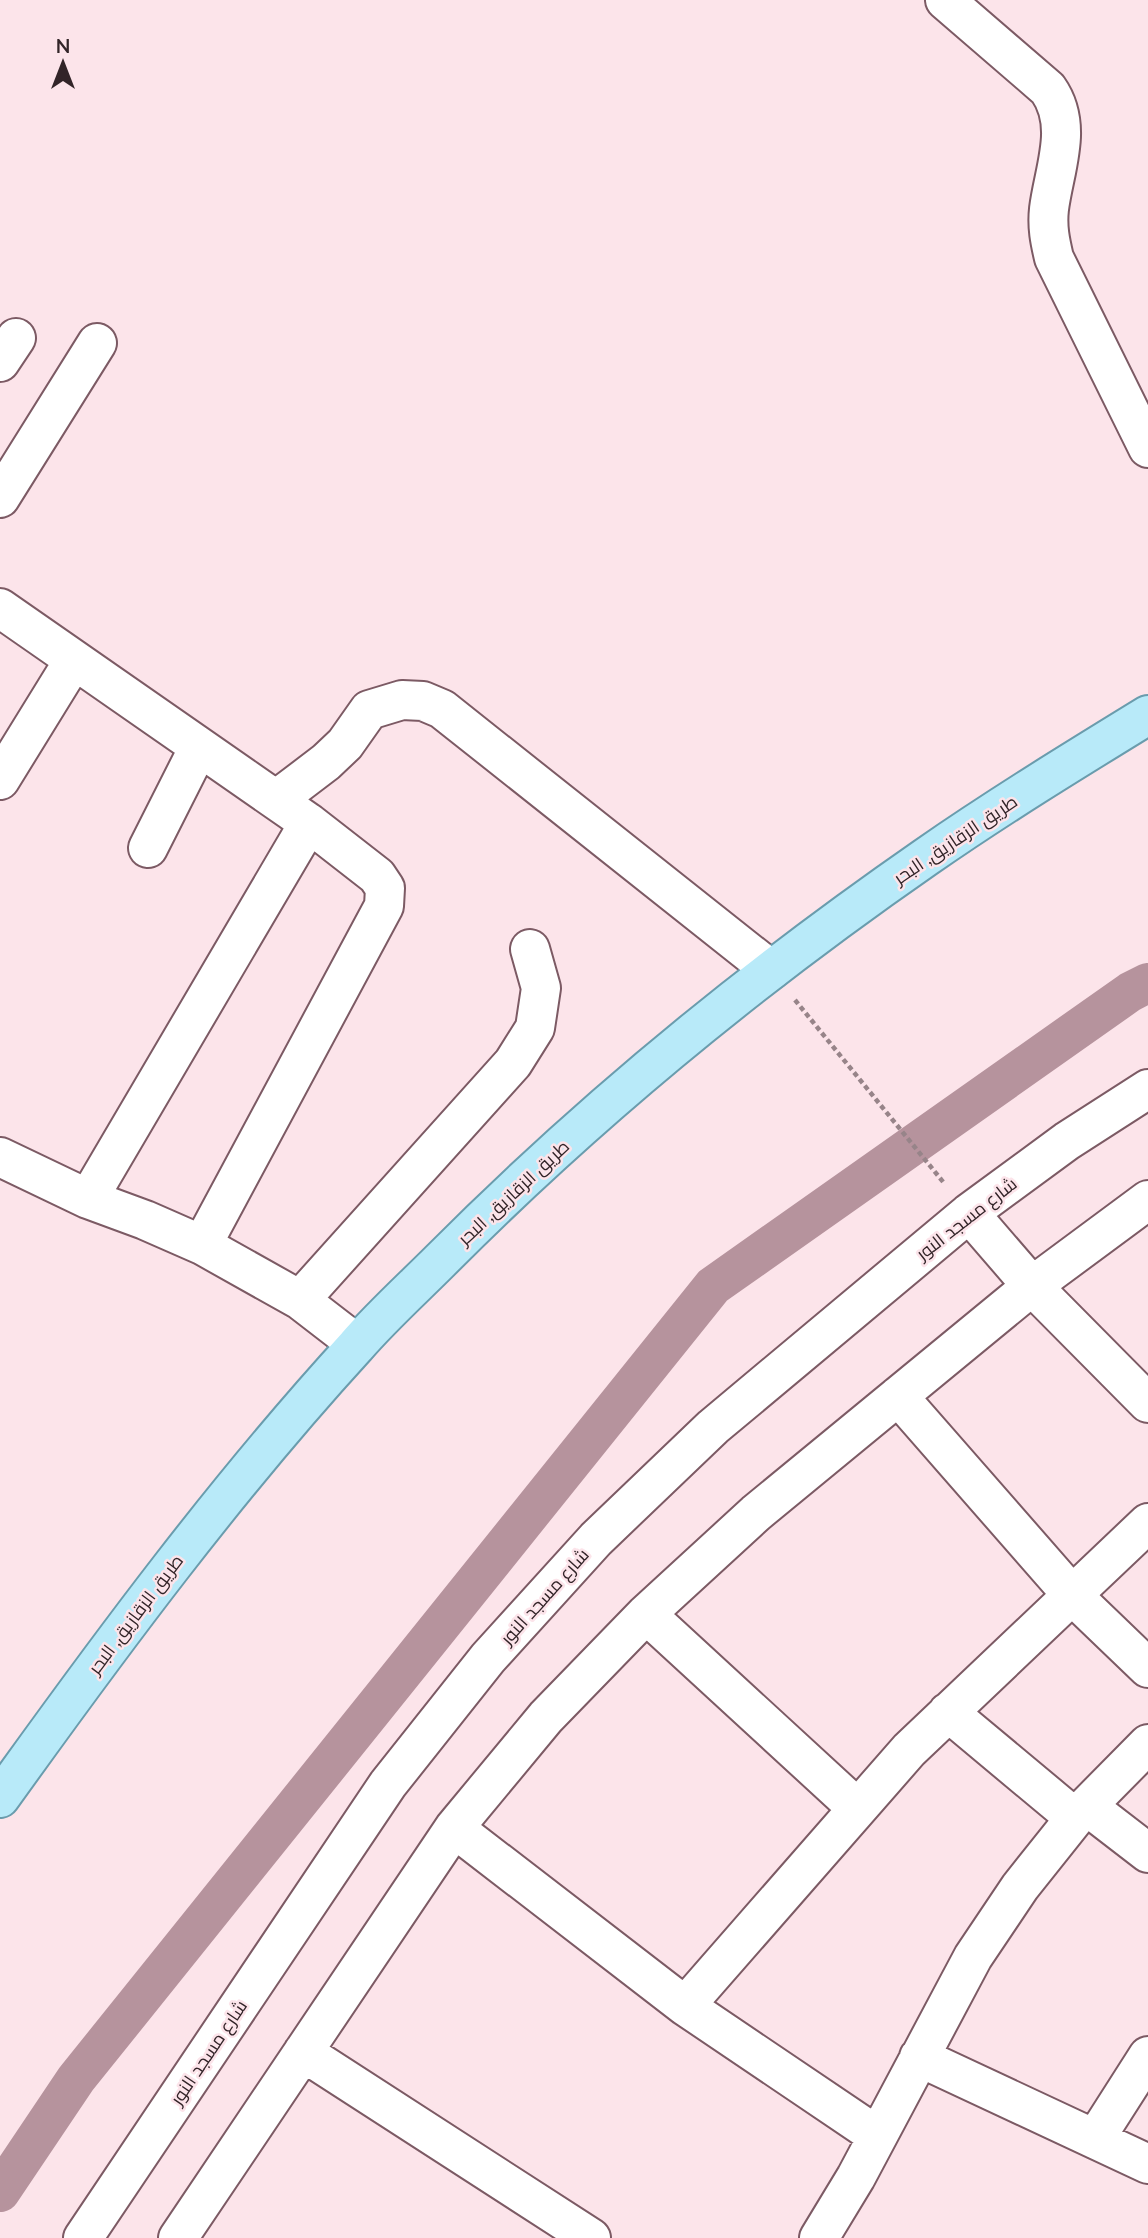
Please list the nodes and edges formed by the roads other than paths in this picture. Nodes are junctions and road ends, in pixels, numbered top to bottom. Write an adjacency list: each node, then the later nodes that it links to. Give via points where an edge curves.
1 (945, 0): 3 (street, via 1056,100 1062,130 1048,236 1054,258)
2 (97, 342): 4 (street)
3 (1148, 448)
4 (0, 498)
5 (0, 608): 6 (street)
6 (74, 660): 8 (street); 9 (street)
7 (1148, 715): 14 (main road, طريق الزقازيق, البحر, via 925,858)
8 (200, 747): 10 (street); 12 (street)
9 (0, 780)
10 (276, 800): 11 (street); 14 (street, via 345,744 369,710 401,700 423,701 442,709)
11 (309, 823): 17 (street); 20 (street, via 377,876 385,888 384,906)
12 (148, 848)
13 (530, 949): 22 (street, via 541,988 535,1028 513,1063)
14 (771, 970): 23 (main road, طريق الزقازيق, البحر, via 636,1079 500,1200)
15 (1148, 1089): 19 (street, شارع مسجد النور)
16 (0, 1157): 17 (street)
17 (88, 1199): 20 (street)
18 (1148, 1200): 21 (street)
19 (969, 1213): 21 (street); 44 (street, شارع مسجد النور, via 713,1427 596,1539 488,1658 388,1784)
20 (202, 1245): 22 (street)
21 (1032, 1286): 24 (street); 25 (street)
22 (300, 1300): 23 (street)
23 (357, 1344): 32 (main road, طريق الزقازيق, البحر, via 213,1513)
24 (898, 1396): 27 (street); 28 (street, via 756,1513)
25 (1148, 1403)
26 (1148, 1523): 27 (street)
27 (1073, 1597): 29 (street); 30 (street)
28 (646, 1614): 33 (street); 35 (street, via 546,1717)
29 (1148, 1668)
30 (948, 1712): 33 (street); 34 (street)
31 (1148, 1744): 34 (street)
32 (0, 1798)
33 (857, 1808): 37 (street)
34 (1081, 1812): 36 (street); 40 (street, via 1020,1887 973,1957)
35 (454, 1828): 37 (street); 38 (street)
36 (1148, 1853)
37 (685, 2006): 41 (street)
38 (303, 2052): 45 (street); 46 (street)
39 (1148, 2056): 42 (street)
40 (919, 2057): 41 (street); 42 (street)
41 (876, 2134): 47 (street)
42 (1095, 2139): 43 (street)
43 (1148, 2164)
44 (83, 2238)
45 (178, 2238)
46 (591, 2238)
47 (819, 2238)

